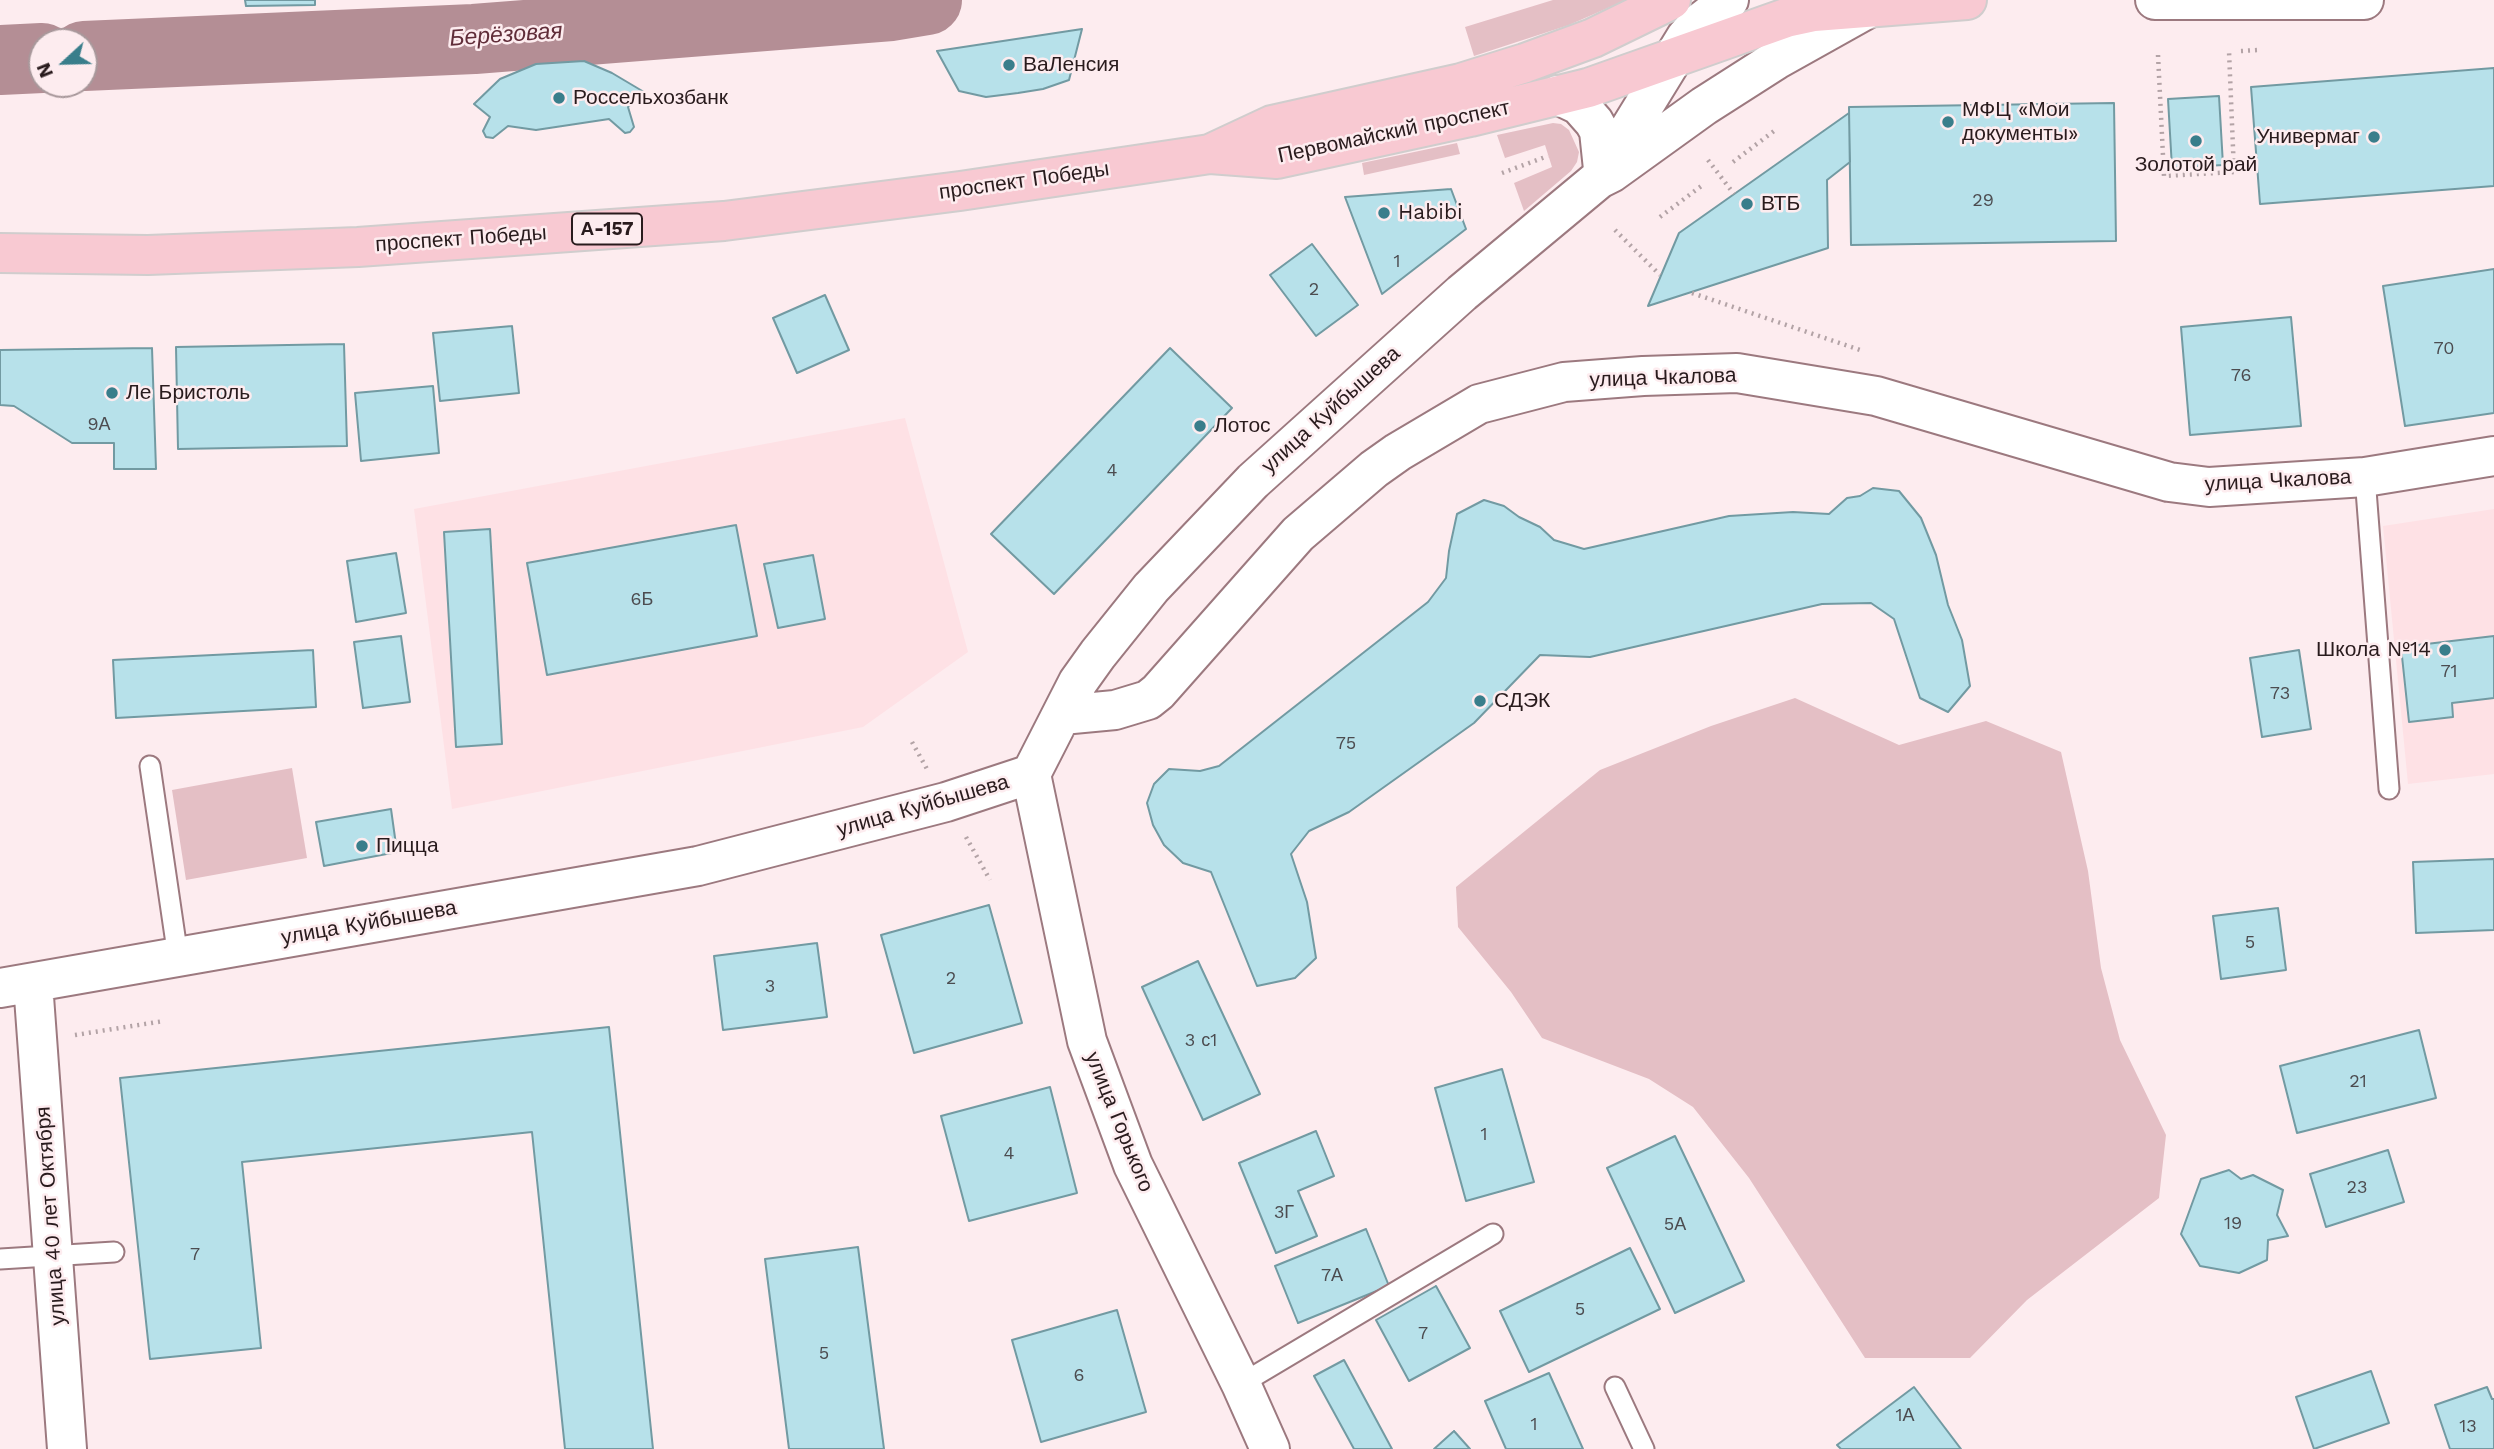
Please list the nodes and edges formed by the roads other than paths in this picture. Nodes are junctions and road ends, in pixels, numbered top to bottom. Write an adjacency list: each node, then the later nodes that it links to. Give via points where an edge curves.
1 (1671, 0): 9 (main road, Первомайский проспект, via 1593,38 1525,63 1461,83 1272,125)
2 (1729, 0): 7 (main road, улица Куйбышева, via 1697,24)
3 (1967, 0): 6 (main road, Первомайский проспект)
4 (2155, 0): 5 (main road)
5 (2364, 0)
6 (1869, 8): 7 (main road, Первомайский проспект, via 1786,18); 10 (main road, улица Куйбышева, via 1776,60 1611,173)
7 (1671, 59): 8 (main road, Первомайский проспект); 10 (main road, улица Куйбышева)
8 (1558, 95): 9 (main road, Первомайский проспект, via 1277,159); 10 (main road, via 1579,105 1599,131)
9 (1210, 154): 11 (main road, проспект Победы / А-157, via 724,221 344,247 148,255)
10 (1601, 174): 14 (main road, улица Куйбышева, via 1253,481 1151,588 1078,682)
11 (0, 253)
12 (2494, 456): 13 (main road, улица Чкалова)
13 (2365, 477): 14 (main road, улица Чкалова, via 2209,486 2169,482 1876,396 1737,373 1564,382 1479,404 1374,469 1298,534 1148,700 1115,710); 17 (lane)
14 (1062, 715): 16 (main road, улица Куйбышева)
15 (149, 766): 18 (lane)
16 (1031, 774): 18 (main road, улица Куйбышева, via 946,802 698,866); 24 (main road, улица Горького, via 1087,1041 1133,1165)
17 (2389, 789)
18 (178, 957): 19 (main road, улица Куйбышева)
19 (16, 986): 22 (main road, улица 40 лет Октября, via 38,1042)
20 (1493, 1234): 24 (lane)
21 (114, 1252): 22 (lane)
22 (55, 1256): 23 (lane); 26 (main road, улица 40 лет Октября)
23 (0, 1259)
24 (1241, 1384): 27 (main road, улица Горького)
25 (1615, 1387): 28 (lane)
26 (68, 1449)
27 (1270, 1449)
28 (1644, 1449)

